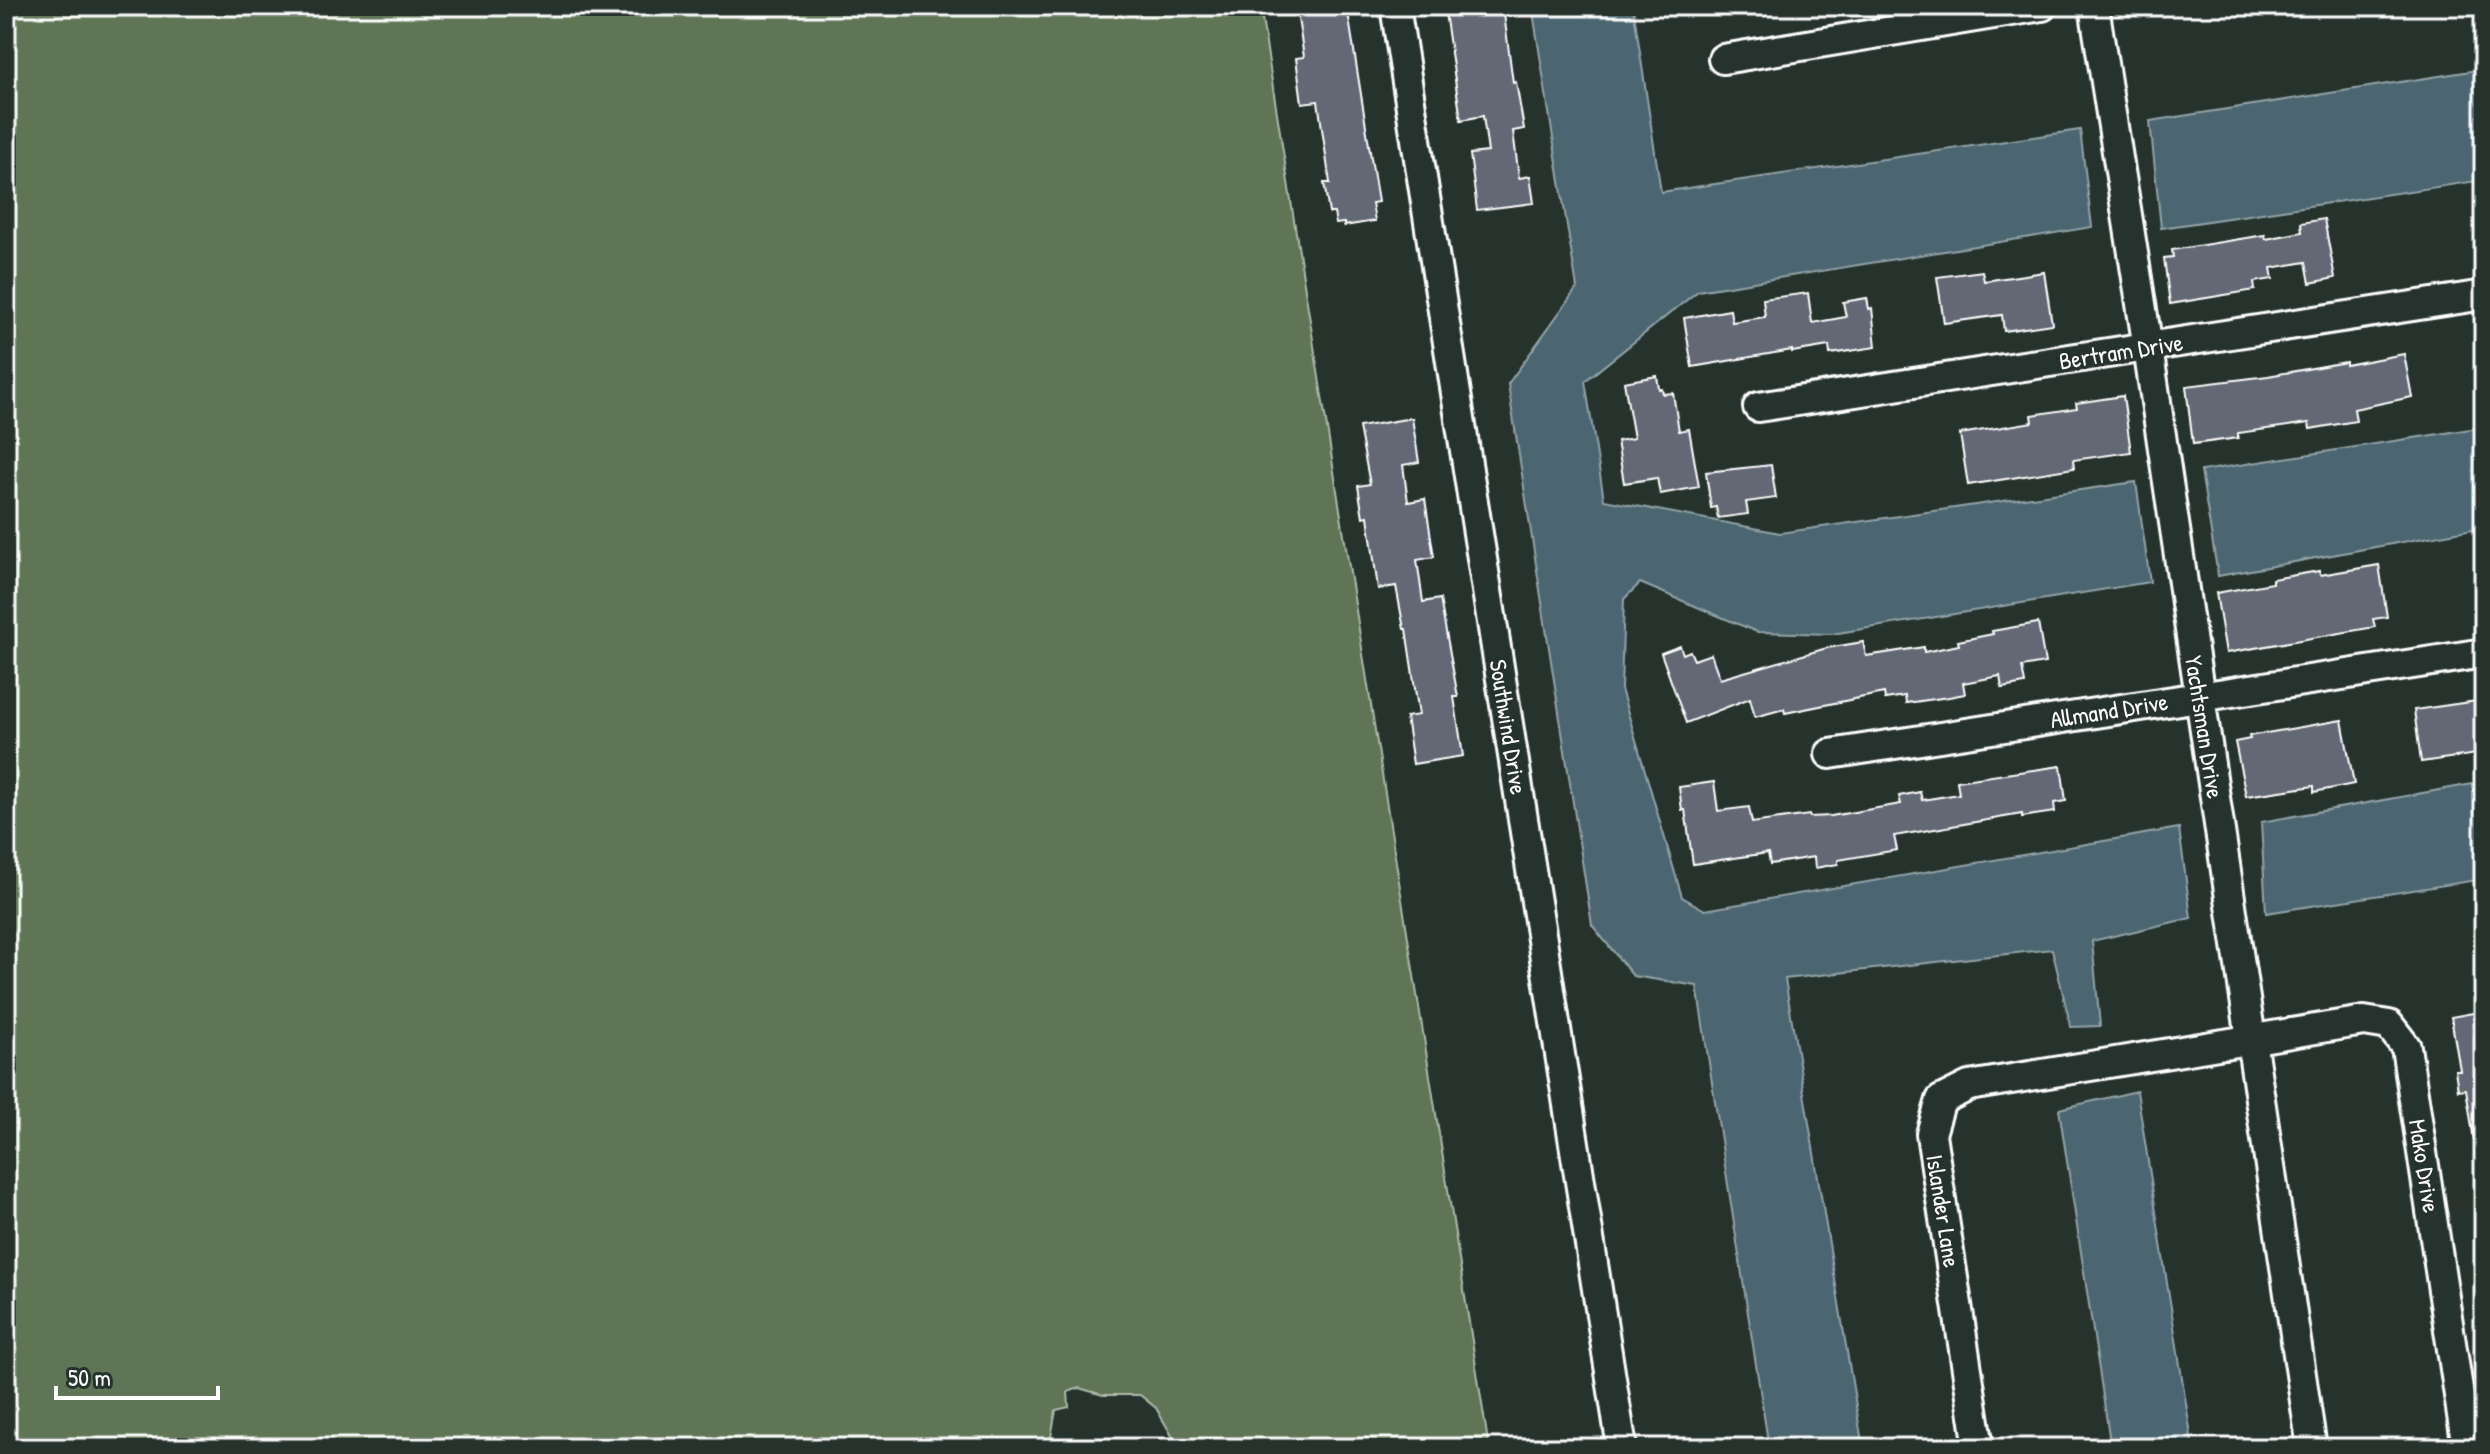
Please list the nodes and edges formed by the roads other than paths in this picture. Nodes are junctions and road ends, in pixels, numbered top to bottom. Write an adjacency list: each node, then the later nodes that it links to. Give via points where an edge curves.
1 (1395, 6): 12 (street, Southwind Drive)
2 (2042, 6): 4 (street)
3 (2094, 6): 6 (street, Yachtsman Drive)
4 (1723, 59)
5 (2484, 295): 6 (street, Bertram Drive)
6 (2148, 348): 7 (street, Bertram Drive); 9 (street, Yachtsman Drive)
7 (1758, 407)
8 (2484, 653): 9 (street, Allmand Drive)
9 (2199, 698): 10 (street, Allmand Drive); 11 (street, Yachtsman Drive)
10 (1830, 754)
11 (2252, 1040): 13 (street, Islander Lane, via 1969,1086 1941,1100 1931,1134); 14 (street, Yachtsman Drive); 15 (street, Mako Drive, via 2364,1021 2389,1025 2406,1047)
12 (1622, 1448)
13 (1979, 1448)
14 (2312, 1448)
15 (2467, 1448)

